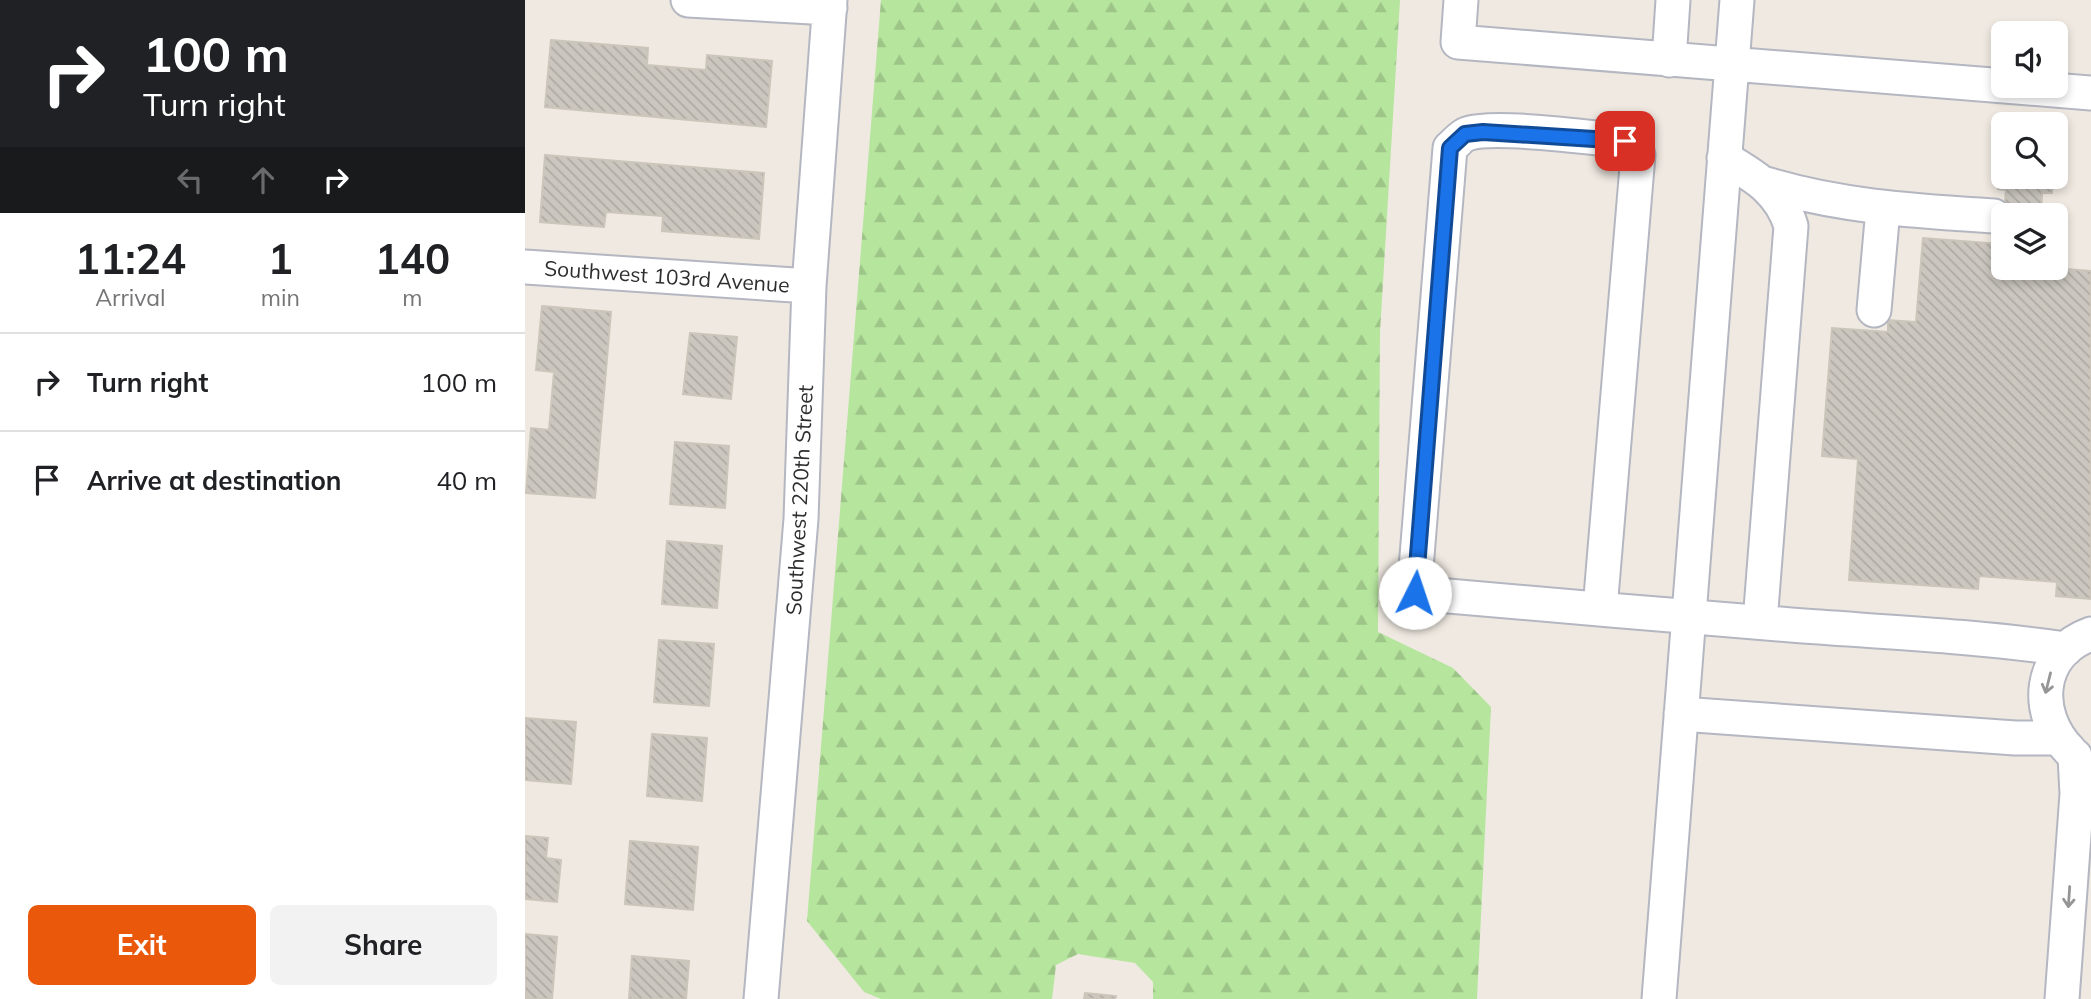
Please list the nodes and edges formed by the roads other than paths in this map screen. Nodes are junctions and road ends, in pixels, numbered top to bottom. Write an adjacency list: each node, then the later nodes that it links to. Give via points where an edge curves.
1 (688, 0): 5 (street)
2 (1461, 0): 6 (street, via 1458,42)
3 (1673, 0): 6 (street)
4 (1737, 0): 7 (street)
5 (830, 4): 14 (street, Southwest 220th Street)
6 (1669, 61): 7 (street)
7 (1732, 65): 8 (street); 9 (street)
8 (2091, 93)
9 (1724, 158): 10 (street); 17 (street)
10 (1766, 184): 11 (street); 18 (street, via 1785,207 1791,226)
11 (1884, 209): 12 (street); 15 (street)
12 (1991, 216)
13 (525, 267): 14 (street, Southwest 103rd Avenue)
14 (809, 286): 23 (street, Southwest 220th Street, via 801,519)
15 (1874, 310)
16 (1600, 609): 16 (street, via 1415,593 1450,148 1465,134 1625,141 1638,155); 17 (street)
17 (1688, 616): 18 (street); 20 (street)
18 (1760, 622): 19 (street, via 2022,642)
19 (2079, 641): 21 (street, one-way to 21, via 2054,663 2045,701 2048,720)
20 (1681, 714): 21 (street, via 2001,737); 24 (street)
21 (2074, 752): 22 (street)
22 (2082, 847): 25 (street, one-way to 25)
23 (761, 999)
24 (1659, 999)
25 (2062, 999)

